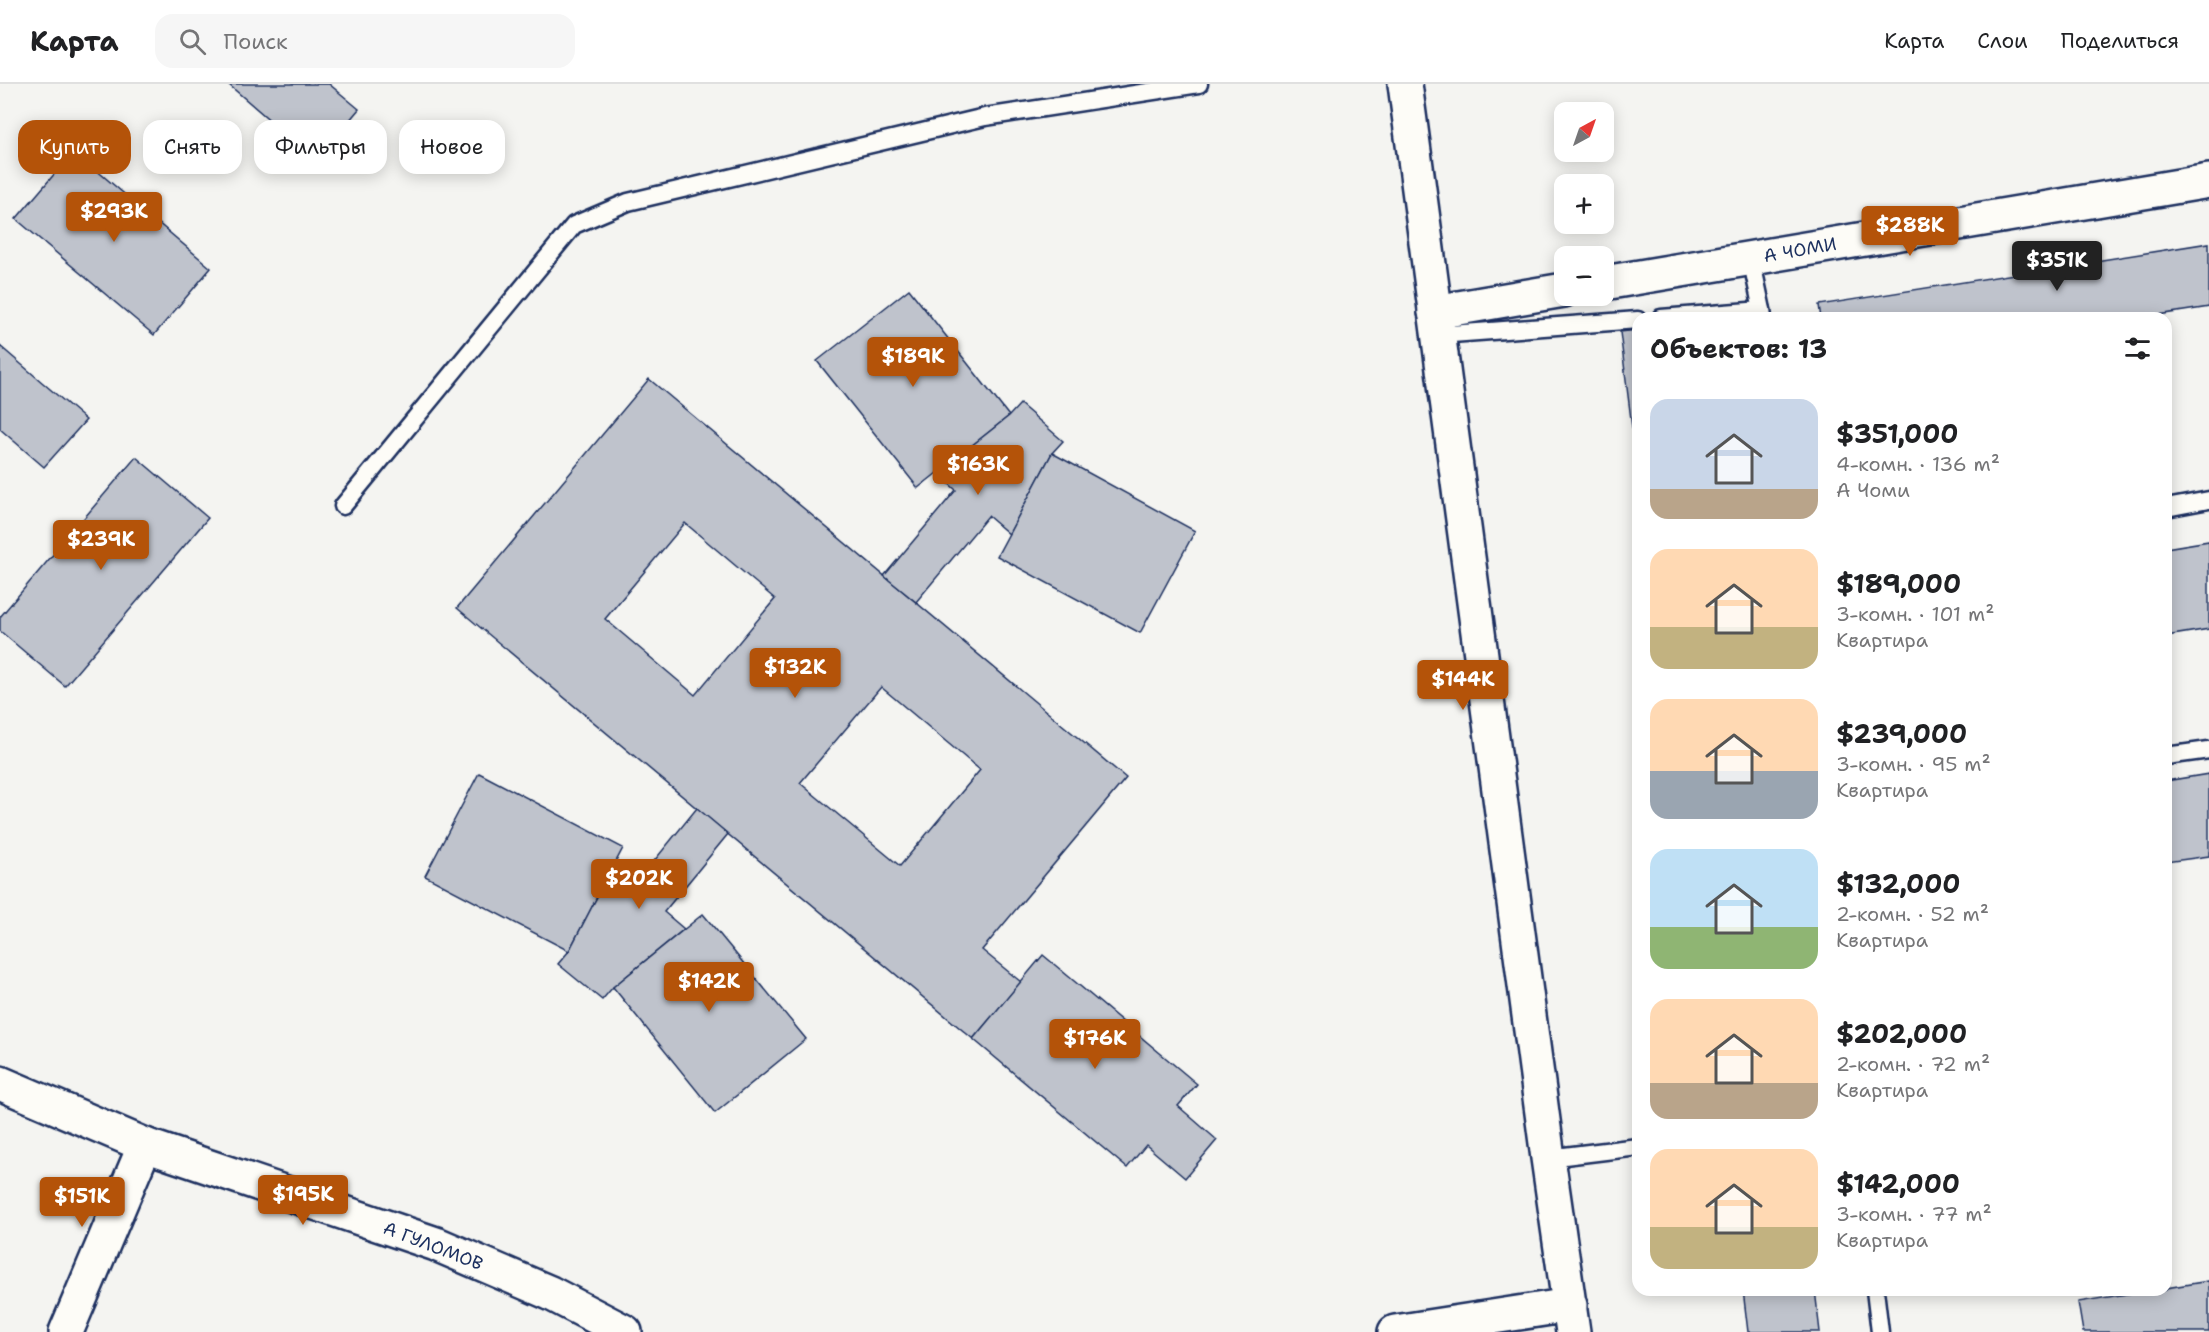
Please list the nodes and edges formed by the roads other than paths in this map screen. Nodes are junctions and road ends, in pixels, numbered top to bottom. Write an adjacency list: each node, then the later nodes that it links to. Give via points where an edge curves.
1 (1199, 84): 11 (lane, via 985,117 628,202 574,225)
2 (1405, 84): 9 (street)
3 (2209, 181): 4 (street, А ЧОМИ)
4 (1751, 258): 5 (street, А ЧОМИ); 7 (lane)
5 (1614, 281)
6 (1554, 293): 9 (street)
7 (1762, 312)
8 (1632, 320): 9 (lane)
9 (1437, 324): 18 (street)
10 (2209, 500): 12 (lane)
11 (343, 506)
12 (2172, 507)
13 (2209, 750): 14 (lane)
14 (2172, 755)
15 (0, 1083): 16 (street, А ГУЛОМОВ)
16 (145, 1145): 21 (street, А ГУЛОМОВ, via 436,1244 550,1293); 22 (street)
17 (1632, 1148): 18 (lane)
18 (1548, 1158): 20 (street)
19 (1876, 1296): 24 (lane)
20 (1571, 1318): 23 (street)
21 (612, 1328)
22 (66, 1332)
23 (1395, 1332)
24 (1880, 1332)

